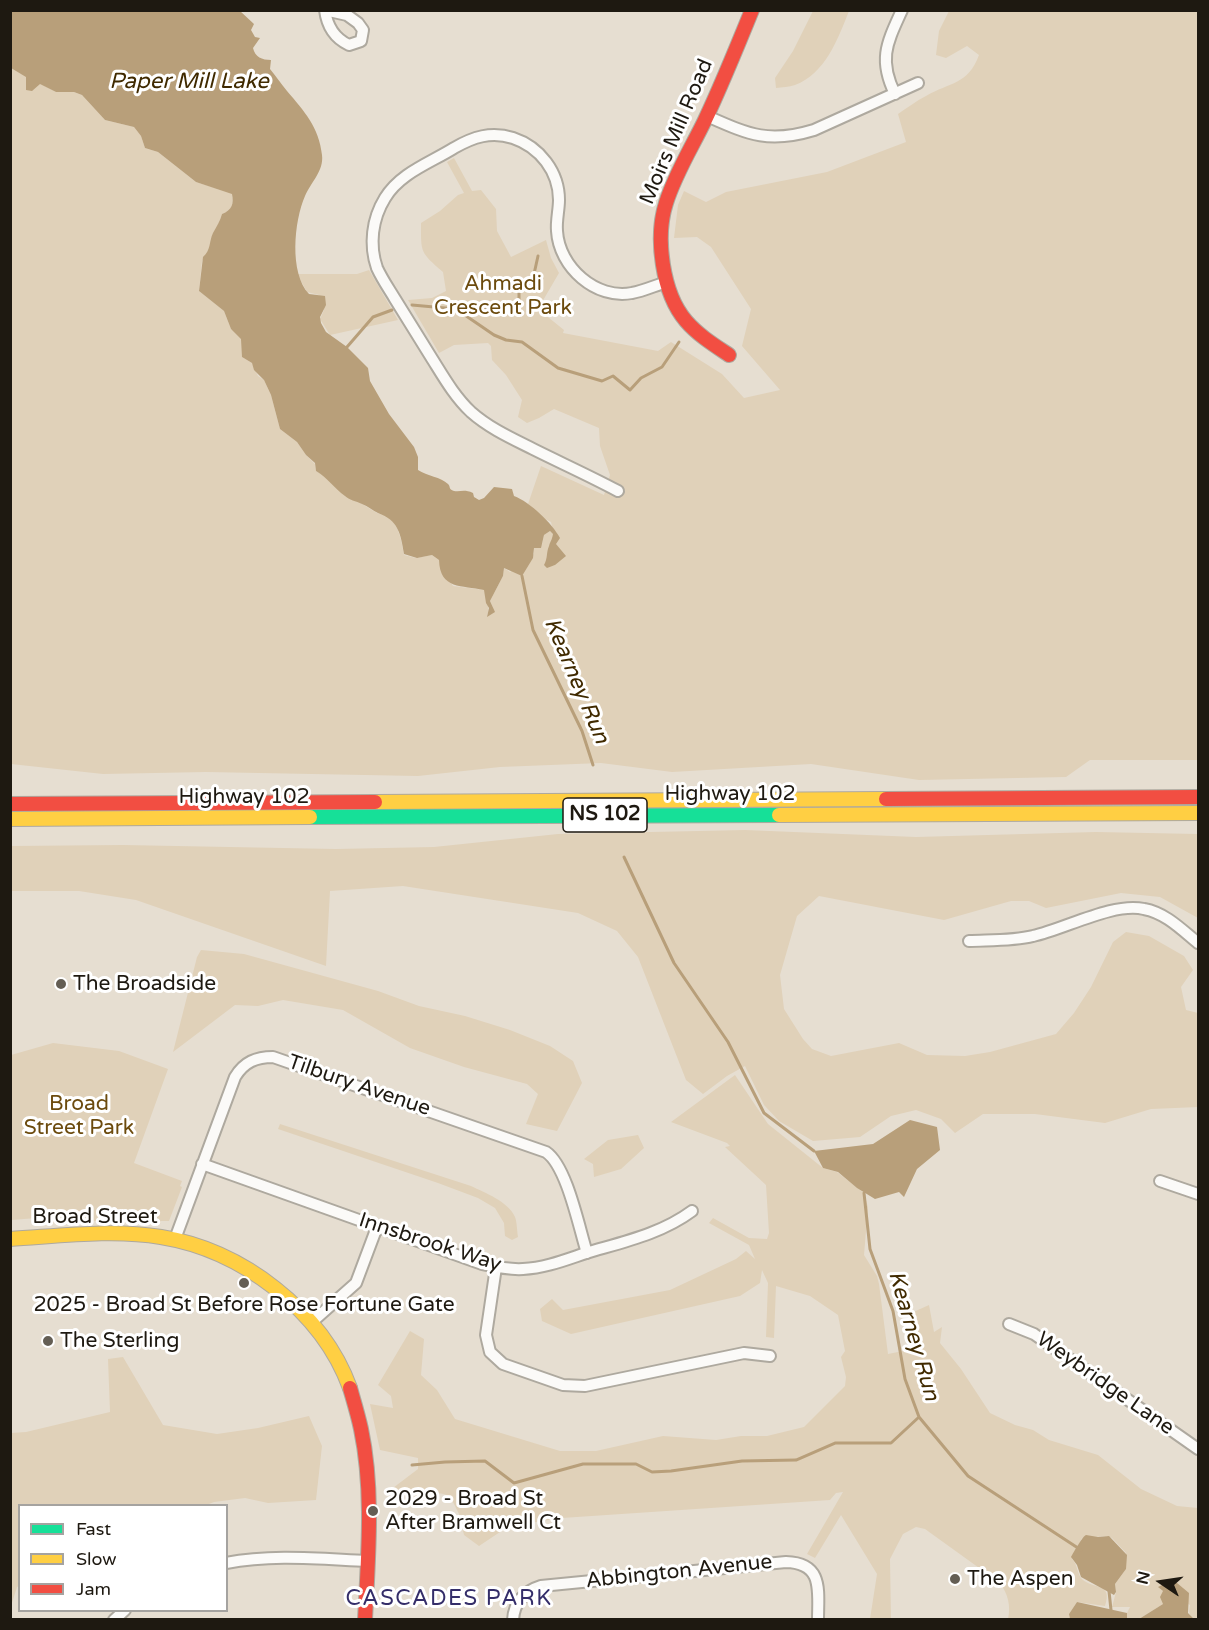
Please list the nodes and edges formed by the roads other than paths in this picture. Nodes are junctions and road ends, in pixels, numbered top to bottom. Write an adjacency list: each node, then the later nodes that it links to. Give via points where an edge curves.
1 (752, 10): 5 (main road, Moirs Mill Road)
2 (902, 10): 4 (street, via 886,45 888,76)
3 (918, 83): 4 (street)
4 (895, 94): 5 (street, via 814,130 782,138 749,133)
5 (707, 116): 6 (main road, Moirs Mill Road, via 666,203 661,245)
6 (667, 282): 7 (main road, Moirs Mill Road, via 684,319); 8 (street, via 631,293 617,293 599,289 578,276 565,259 559,242 558,186 550,167 528,145 505,136 471,138 400,179 382,202 374,228 373,252 380,274 448,385 469,410 503,434)
7 (729, 355)
8 (618, 491)
9 (1198, 797): 10 (main road, Highway 102 / NS 102)
10 (10, 804)
11 (1198, 813): 12 (main road, Highway 102 / NS 102)
12 (10, 819)
13 (969, 941): 14 (street, via 1033,937 1133,907 1166,917)
14 (1198, 943)
15 (202, 1164): 19 (street, Innsbrook Way); 21 (street, Tilbury Avenue); 22 (street, Tilbury Avenue, via 239,1071 256,1058 280,1058 546,1152 561,1168)
16 (1160, 1181): 17 (street)
17 (1198, 1194)
18 (692, 1211): 22 (street, Innsbrook Way, via 652,1233)
19 (377, 1227): 23 (street, Innsbrook Way); 24 (street, via 356,1283)
20 (10, 1239): 21 (main road, Broad Street, via 112,1234)
21 (175, 1239): 24 (main road, Broad Street, via 248,1270 270,1284)
22 (587, 1253): 23 (street, Innsbrook Way, via 536,1268)
23 (496, 1267): 26 (street, via 486,1335 490,1352 503,1364 563,1385 585,1386 744,1353)
24 (312, 1322): 28 (main road, Broad Street, via 345,1379 363,1430 369,1489)
25 (1009, 1324): 27 (street, Weybridge Lane, via 1034,1334)
26 (770, 1356)
27 (1198, 1449)
28 (367, 1561): 29 (street, via 275,1557); 30 (main road, Broad Street)
29 (228, 1563)
30 (364, 1620)
31 (513, 1620): 32 (street, Abbington Avenue, via 524,1594 541,1586 797,1562 807,1566 818,1584)
32 (818, 1620)

